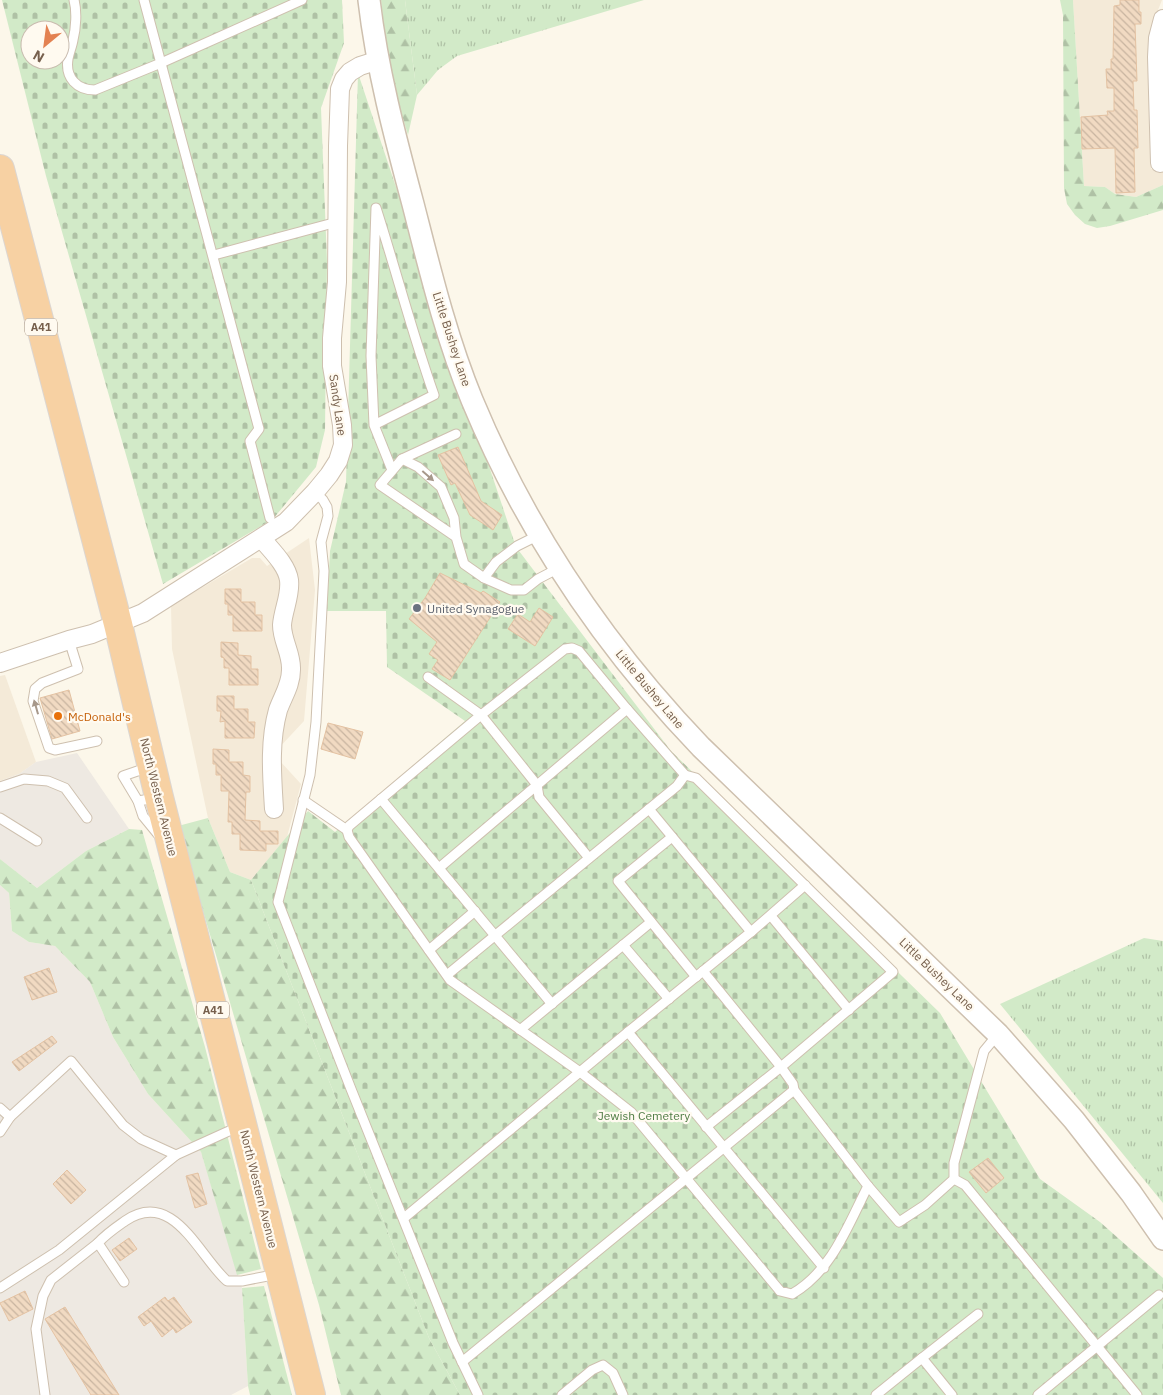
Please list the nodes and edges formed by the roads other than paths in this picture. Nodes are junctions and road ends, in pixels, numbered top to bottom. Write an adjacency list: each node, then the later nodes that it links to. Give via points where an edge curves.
1 (74, 0): 7 (lane, via 73,40 67,67 71,79 78,86 95,90)
2 (144, 0): 7 (lane)
3 (302, 0): 7 (lane)
4 (369, 0): 6 (street, Little Bushey Lane)
5 (1163, 19): 8 (street, via 1157,57)
6 (379, 60): 10 (street, Sandy Lane, via 350,72 340,89); 18 (street, Little Bushey Lane, via 396,138 449,337 476,408)
7 (161, 63): 11 (lane)
8 (1160, 163)
9 (0, 169): 23 (highway, North Western Avenue / A41)
10 (337, 222): 11 (lane); 16 (street, Sandy Lane, via 332,366 343,445 338,461)
11 (214, 255): 17 (lane, via 259,429 250,441)
12 (374, 425): 12 (lane, via 371,356 376,208 434,395); 15 (lane)
13 (456, 434): 14 (lane)
14 (402, 458): 15 (lane); 19 (lane, one-way to 19, via 441,487 454,518)
15 (392, 470): 19 (lane, via 380,485)
16 (316, 492): 20 (street, Sandy Lane, via 286,522); 34 (lane, via 327,507 328,516 321,542 324,571 316,722 310,775)
17 (270, 518)
18 (538, 535): 21 (street, Little Bushey Lane); 22 (lane, via 496,562)
19 (456, 537): 22 (lane, via 464,564)
20 (262, 539): 23 (street, Sandy Lane, via 143,613); 35 (street, via 286,570 289,580 282,627 291,676 278,710 271,754)
21 (559, 568): 22 (lane, via 524,590 511,590); 59 (street, Little Bushey Lane, via 604,635 668,712)
22 (484, 578)
23 (118, 624): 24 (street, Sandy Lane); 65 (highway, North Western Avenue / A41, via 151,766 149,799 172,849)
24 (69, 640): 25 (street, Sandy Lane); 29 (lane, one-way to 24, via 55,750 49,748 34,701 35,689 42,683 78,669)
25 (0, 663)
26 (428, 677): 28 (lane)
27 (627, 710): 28 (lane, via 579,651 572,648 565,649); 30 (lane); 31 (lane)
28 (481, 715): 31 (lane); 33 (lane)
29 (97, 741)
30 (685, 775): 36 (lane); 44 (lane, via 696,778)
31 (538, 785): 42 (lane, via 539,797); 43 (lane)
32 (0, 787): 38 (lane, via 24,779 48,781 65,788)
33 (382, 799): 39 (lane); 43 (lane)
34 (303, 800): 39 (lane); 73 (lane, via 278,902)
35 (274, 809)
36 (649, 809): 40 (lane); 42 (lane)
37 (0, 818): 41 (lane)
38 (87, 818)
39 (347, 830): 51 (lane, via 349,838)
40 (672, 836): 47 (lane, via 618,881); 48 (lane)
41 (38, 841)
42 (590, 858): 49 (lane)
43 (439, 868): 45 (lane)
44 (805, 885): 46 (lane); 56 (lane, via 893,972)
45 (475, 912): 49 (lane); 51 (lane)
46 (771, 916): 48 (lane); 56 (lane)
47 (651, 922): 50 (lane); 52 (lane)
48 (752, 932): 52 (lane)
49 (495, 935): 53 (lane); 55 (lane)
50 (623, 945): 54 (lane); 55 (lane)
51 (429, 950): 53 (lane)
52 (700, 974): 54 (lane); 60 (lane)
53 (447, 975): 57 (lane)
54 (669, 999): 58 (lane)
55 (552, 1004): 57 (lane)
56 (849, 1010): 60 (lane)
57 (520, 1030): 61 (lane)
58 (628, 1032): 61 (lane); 66 (lane)
59 (998, 1034): 71 (lane, via 984,1051 954,1163); 74 (street, Little Bushey Lane, via 1074,1120)
60 (781, 1067): 62 (lane); 66 (lane)
61 (580, 1072): 70 (lane, via 631,1112); 73 (lane)
62 (794, 1090): 68 (lane); 72 (lane)
63 (0, 1108): 64 (lane)
64 (10, 1117): 67 (lane); 69 (lane, via 71,1061 123,1125 141,1139)
65 (243, 1125): 69 (lane); 77 (highway, North Western Avenue / A41)
66 (706, 1127): 68 (lane)
67 (0, 1132)
68 (723, 1148): 70 (lane); 76 (lane)
69 (176, 1155): 79 (lane, via 59,1250)
70 (687, 1178): 76 (lane, via 780,1291 792,1294); 84 (lane)
71 (954, 1179): 72 (lane, via 925,1205 899,1222); 82 (lane, via 965,1185)
72 (868, 1186): 76 (lane)
73 (404, 1218): 84 (lane)
74 (1163, 1239)
75 (98, 1243): 77 (lane, via 134,1215 155,1211 178,1222 227,1281); 78 (lane); 85 (lane, via 51,1280 43,1296 36,1329)
76 (824, 1268)
77 (281, 1273): 86 (highway, North Western Avenue / A41)
78 (124, 1282)
79 (0, 1288)
80 (1159, 1294): 82 (lane)
81 (978, 1314): 83 (lane)
82 (1098, 1346): 92 (lane); 93 (lane)
83 (922, 1358): 90 (lane); 91 (lane)
84 (462, 1362): 87 (lane)
85 (45, 1395)
86 (311, 1395)
87 (478, 1395)
88 (562, 1395): 89 (lane, via 603,1365 613,1373)
89 (623, 1395)
90 (876, 1395)
91 (952, 1395)
92 (1038, 1395)
93 (1137, 1395)

